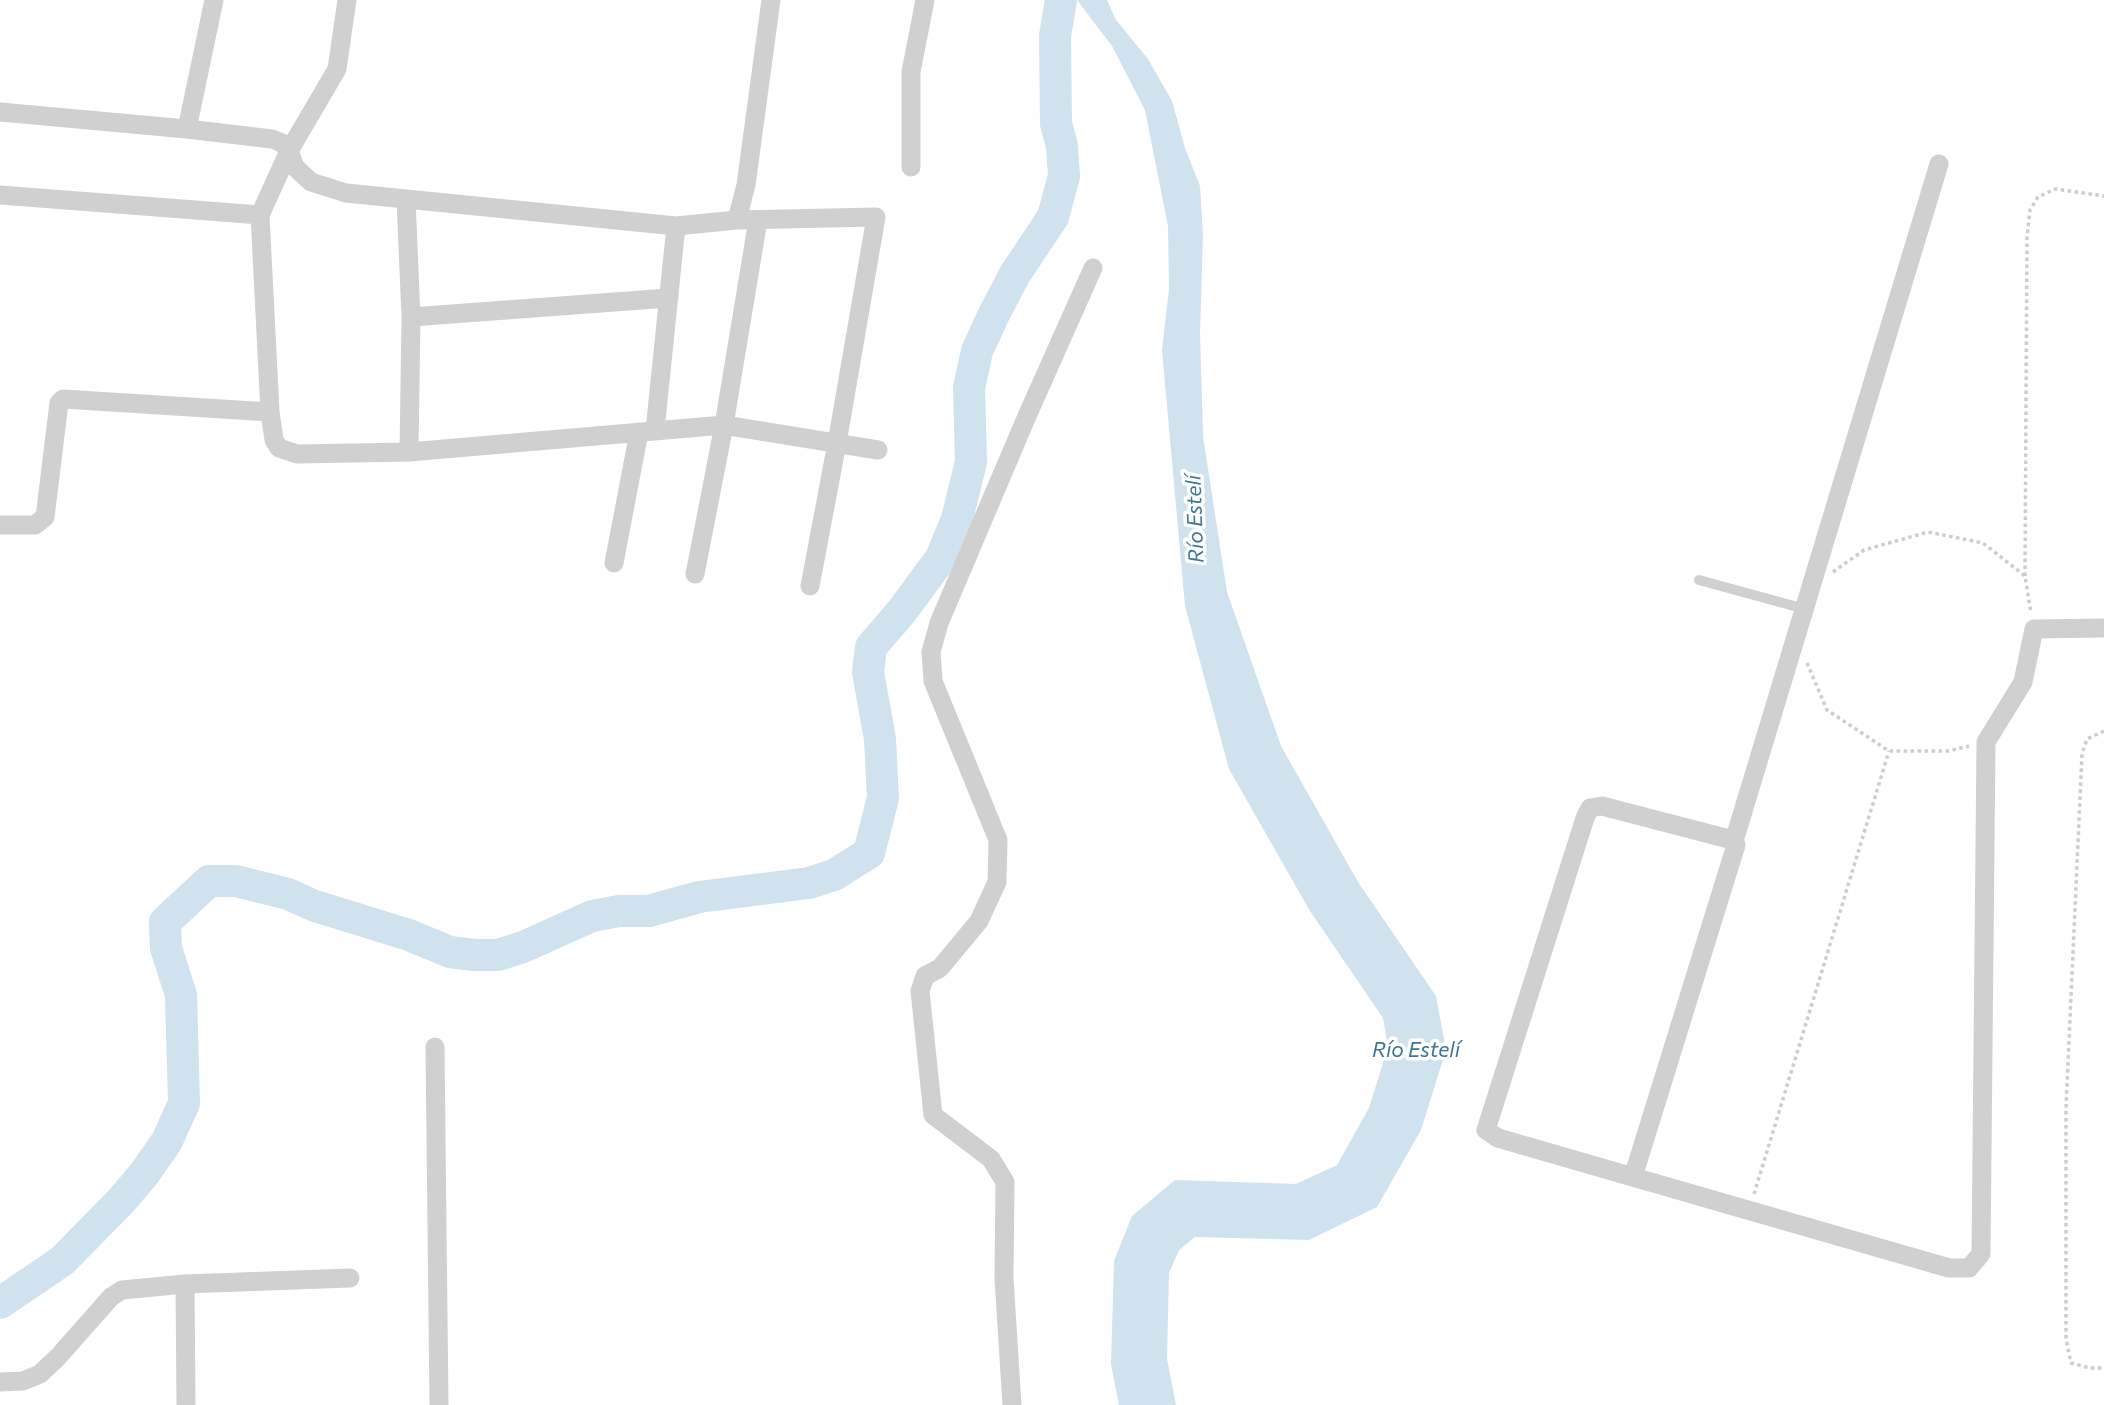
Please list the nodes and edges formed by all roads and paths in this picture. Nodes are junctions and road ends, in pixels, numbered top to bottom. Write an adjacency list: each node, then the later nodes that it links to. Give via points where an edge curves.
1 (214, 0): 6 (street)
2 (347, 0): 7 (street, via 337,69)
3 (771, 0): 14 (street, via 746,185)
4 (925, 0): 9 (street, via 911,72)
5 (0, 112): 6 (street)
6 (187, 129): 7 (street, via 272,139)
7 (289, 151): 12 (street, via 295,167 311,181 346,193); 13 (street)
8 (1939, 164): 33 (street)
9 (911, 167)
10 (0, 195): 13 (street)
11 (2104, 195): 29 (path, via 2055,188 2038,197 2030,210)
12 (406, 200): 16 (street); 19 (street)
13 (260, 215): 20 (street)
14 (737, 220): 15 (street); 16 (street)
15 (758, 220): 21 (street); 23 (street, via 876,217)
16 (676, 226): 18 (street)
17 (1093, 268): 50 (street, via 930,652 933,681 998,840 997,882 979,921 940,968 925,976 920,991 933,1115 991,1159 1005,1182 1004,1278)
18 (669, 298): 19 (street); 22 (street)
19 (411, 317): 25 (street)
20 (270, 412): 25 (street, via 279,448 297,454); 26 (street, via 63,399 45,517 35,525)
21 (724, 425): 22 (street); 23 (street); 28 (street)
22 (647, 431): 25 (street); 27 (street)
23 (838, 443): 24 (street); 32 (street)
24 (878, 450)
25 (409, 452)
26 (0, 525)
27 (614, 563)
28 (695, 573)
29 (2025, 576): 30 (path, via 1983,543 1928,532 1864,550); 35 (path)
30 (1824, 579)
31 (1699, 580): 33 (lane)
32 (810, 586)
33 (1805, 609): 40 (street)
34 (2104, 628): 35 (street)
35 (2034, 629): 38 (street, via 2023,682)
36 (1802, 652): 39 (path, via 1828,709)
37 (2104, 731): 46 (path, via 2087,739 2082,754 2066,1108 2066,1339 2071,1363)
38 (1986, 742): 39 (path, via 1948,751); 43 (street, via 1981,1254 1969,1268 1949,1268)
39 (1889, 751): 43 (path)
40 (1734, 841): 42 (street); 42 (street, via 1602,806 1590,808 1489,1116 1486,1130 1498,1138)
41 (435, 1047): 49 (street)
42 (1633, 1177): 43 (street)
43 (1749, 1210)
44 (350, 1278): 45 (street)
45 (185, 1284): 47 (street, via 122,1290 40,1374 23,1381); 48 (street)
46 (2104, 1368)
47 (0, 1382)
48 (186, 1405)
49 (439, 1405)
50 (1013, 1405)

